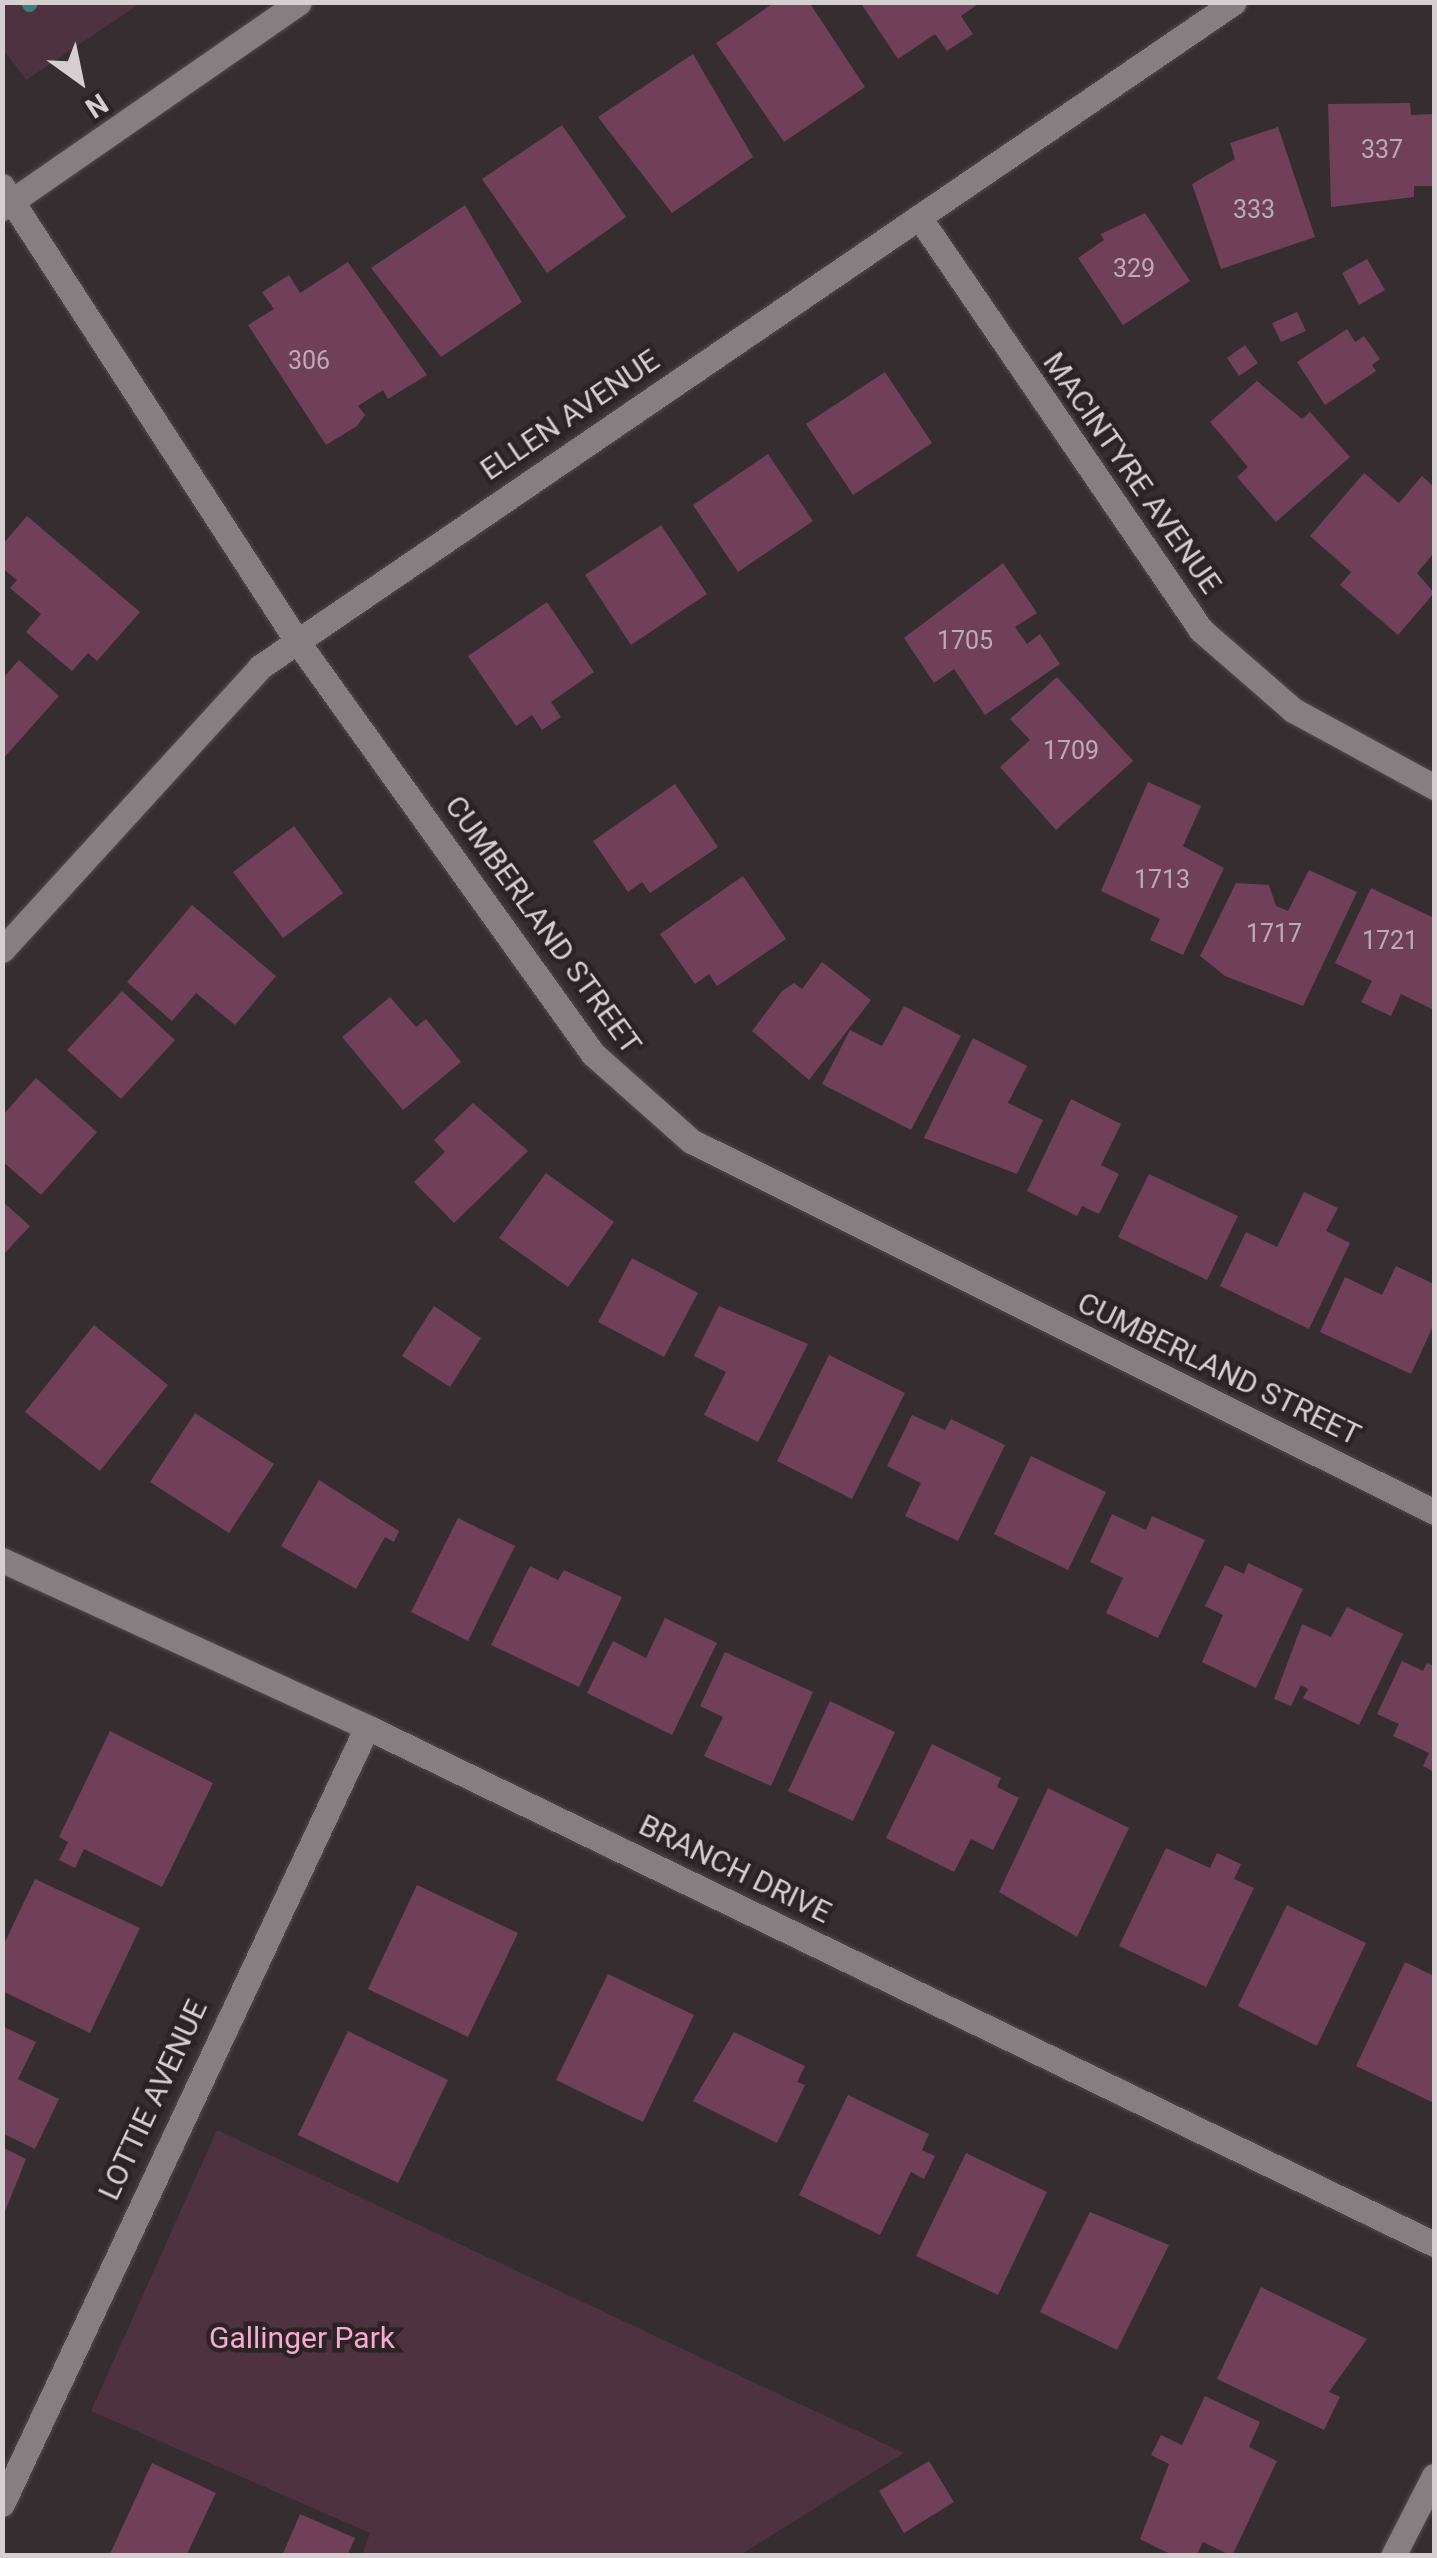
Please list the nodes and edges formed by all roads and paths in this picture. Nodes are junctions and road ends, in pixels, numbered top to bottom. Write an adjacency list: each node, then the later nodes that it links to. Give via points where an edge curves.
1 (300, 2): 3 (street)
2 (1234, 2): 4 (street, ELLEN AVENUE)
3 (6, 198): 5 (street, CUMBERLAND STREET)
4 (920, 217): 5 (street, ELLEN AVENUE); 6 (street, MACINTYRE AVENUE, via 1202,630 1292,710)
5 (298, 641): 7 (street, ELLEN AVENUE, via 260,667); 8 (street, CUMBERLAND STREET, via 593,1054 690,1142)
6 (1434, 786)
7 (2, 950)
8 (1434, 1512)
9 (2, 1560): 10 (street, BRANCH DRIVE)
10 (368, 1726): 11 (street, BRANCH DRIVE); 13 (street, LOTTIE AVENUE)
11 (1434, 2244)
12 (1434, 2476): 14 (street)
13 (2, 2504)
14 (1393, 2556)

